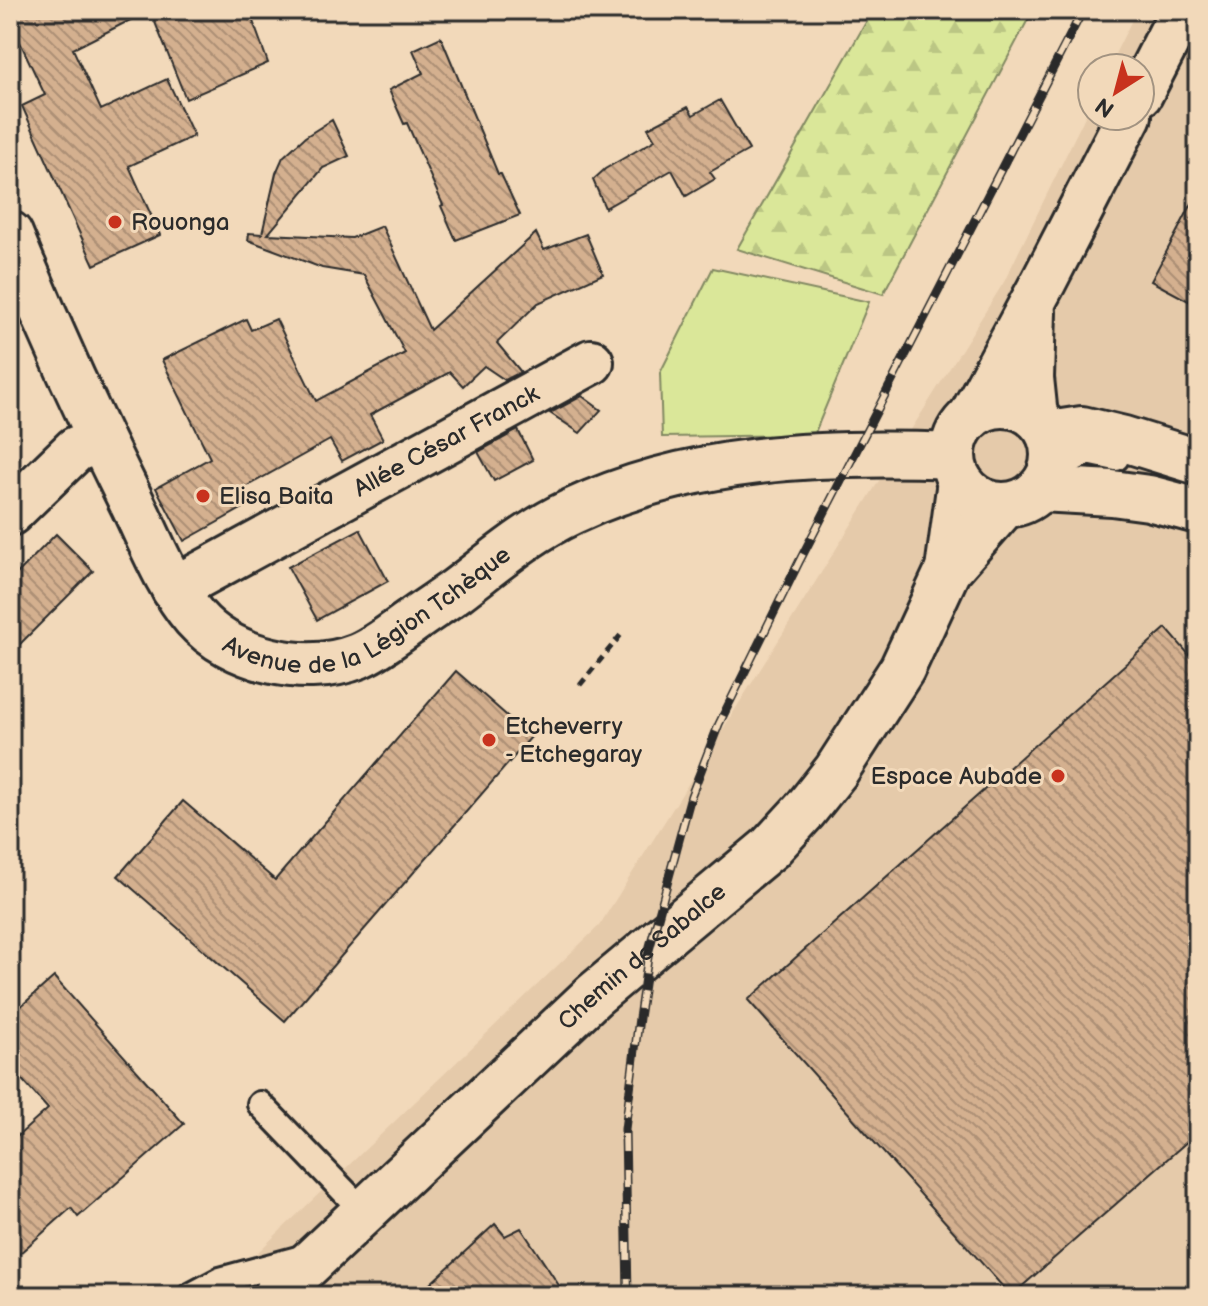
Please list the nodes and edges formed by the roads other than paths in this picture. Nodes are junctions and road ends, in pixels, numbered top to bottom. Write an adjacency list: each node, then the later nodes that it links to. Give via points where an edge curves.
1 (1183, 10): 2 (street)
2 (1156, 63)
3 (1121, 132): 5 (street)
4 (10, 234): 8 (street, Avenue de la Légion Tchèque)
5 (1033, 302): 7 (street); 10 (street)
6 (591, 362): 16 (street, Allée César Franck)
7 (973, 413): 10 (street, via 998,404 1024,409); 11 (street, via 958,432)
8 (101, 440): 14 (street, via 76,449); 16 (street, Avenue de la Légion Tchèque)
9 (1198, 462): 10 (street, via 1082,429)
10 (1036, 463): 11 (street, via 992,505 968,492); 12 (lane, via 1088,452); 13 (street, via 1124,495); 15 (street, Chemin de Sabalce)
11 (956, 468): 15 (street, Chemin de Sabalce); 16 (street, Avenue de la Légion Tchèque, via 855,454 741,463 622,490 515,544 383,641 357,656 326,663 272,661 243,652 197,619)
12 (1198, 482)
13 (1198, 511)
14 (10, 513)
15 (948, 570): 18 (street, Chemin de Sabalce, via 902,669 805,810 770,848 586,1002)
16 (174, 589)
17 (260, 1104): 18 (lane)
18 (364, 1212): 19 (street, Chemin de Sabalce)
19 (321, 1252): 20 (lane, via 220,1280); 21 (street, Chemin de Sabalce)
20 (190, 1296)
21 (275, 1296)

